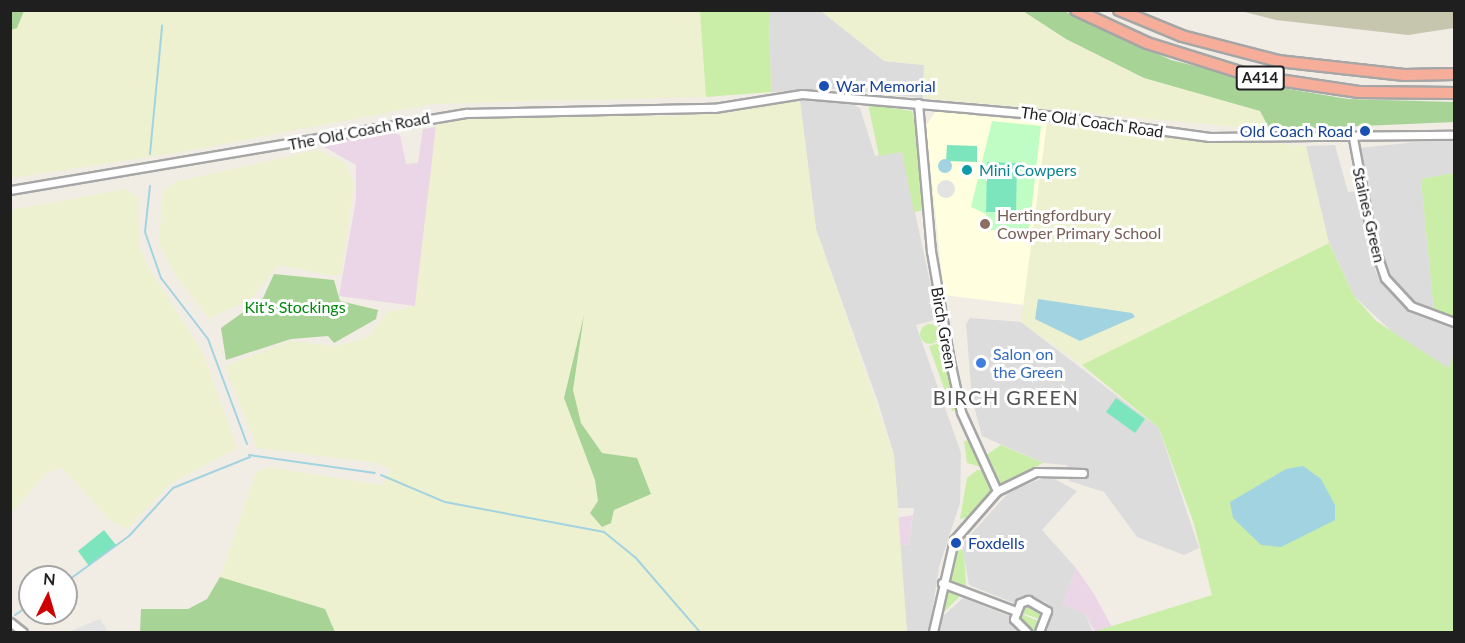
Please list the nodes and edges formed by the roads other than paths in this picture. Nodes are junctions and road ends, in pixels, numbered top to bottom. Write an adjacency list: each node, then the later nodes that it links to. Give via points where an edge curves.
1 (1076, 10): 4 (highway, A414, via 1147,43 1271,80 1400,95)
2 (1119, 10): 3 (highway, A414, via 1182,36 1278,61 1404,75)
3 (1455, 74)
4 (1455, 93)
5 (918, 103): 7 (street, The Old Coach Road, via 1209,137); 8 (street, The Old Coach Road, via 802,94 710,106 467,113); 11 (street, Birch Green, via 932,251 950,361 962,412)
6 (1455, 135): 7 (street, The Old Coach Road)
7 (1353, 138): 9 (street, Staines Green, via 1372,240 1385,278 1411,306)
8 (10, 190)
9 (1455, 322)
10 (1083, 473): 11 (street, via 1036,472)
11 (997, 491): 12 (street, via 961,526)
12 (942, 583): 13 (street); 16 (street)
13 (1016, 611): 17 (street, via 1016,626); 18 (street, via 1026,600 1043,606 1048,617)
14 (12, 623): 15 (street)
15 (23, 633)
16 (933, 633)
17 (1028, 633)
18 (1039, 633)

